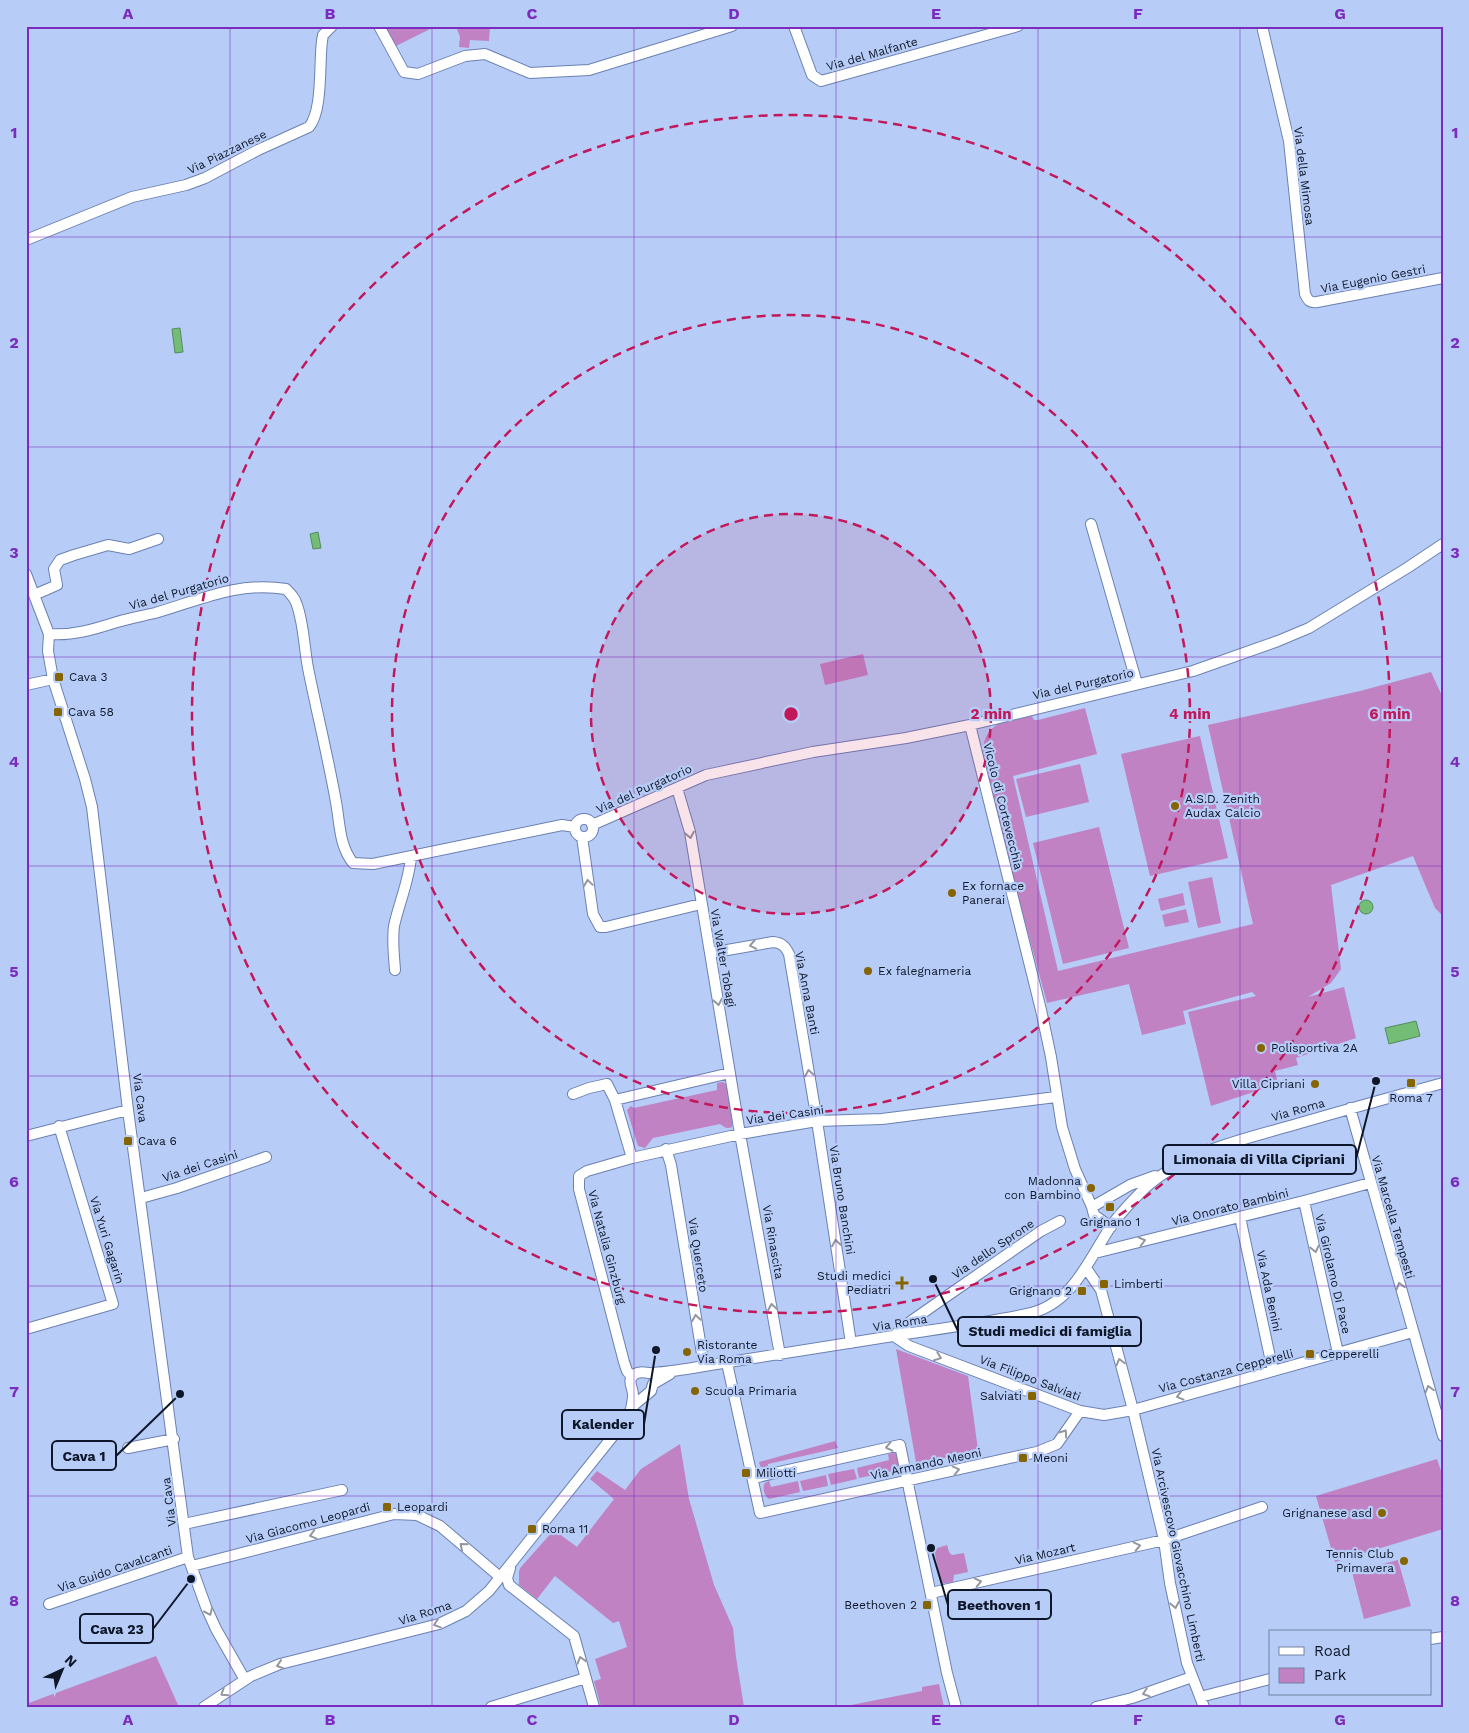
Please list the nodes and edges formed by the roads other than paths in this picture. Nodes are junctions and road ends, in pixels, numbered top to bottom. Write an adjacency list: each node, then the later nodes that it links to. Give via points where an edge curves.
1 (332, 26): 7 (street, Via Piazzanese, via 323,35 319,93 314,121 309,127 205,178 132,197)
2 (379, 26): 3 (street, via 404,72 418,74 465,56 485,54 530,73 589,70)
3 (732, 26)
4 (794, 26): 5 (street, Via del Malfante, via 812,75 821,81)
5 (1018, 26)
6 (1262, 26): 9 (street, Via della Mimosa, via 1289,141)
7 (26, 240)
8 (1443, 278): 9 (street, Via Eugenio Gestri)
9 (1308, 301)
10 (1091, 524): 17 (street)
11 (158, 539): 14 (street, via 129,549 108,545 60,560 54,569 57,584)
12 (1443, 544): 17 (street, Via del Purgatorio, via 1309,628 1193,671)
13 (26, 574): 14 (street, Via Cava)
14 (34, 594): 15 (street, Via Cava)
15 (49, 634): 16 (street, Via Cava, via 48,651); 24 (street, Via del Purgatorio, via 89,630 217,592 244,587 286,589 292,595 300,616 346,854 353,863 364,865)
16 (53, 679): 18 (street); 34 (street, Via Cava, via 92,807)
17 (1138, 684): 19 (street, Via del Purgatorio)
18 (26, 685)
19 (970, 725): 20 (street, Via del Purgatorio, via 777,759 706,775); 31 (street, Vicolo di Cortevecchia, via 1042,1010)
20 (677, 788): 21 (street, Via del Purgatorio); 25 (street, Via Walter Tobagi, one-way to 25, via 690,832)
21 (592, 825): 22 (street, via 585,819 577,822); 23 (street, via 590,834)
22 (575, 827): 23 (street); 24 (street, Via del Purgatorio, via 562,825)
23 (582, 836): 25 (street, one-way to 23, via 600,927 593,914)
24 (411, 857): 27 (street, via 410,875 394,929)
25 (701, 904): 26 (street, Via Walter Tobagi)
26 (710, 954): 28 (street, Via Walter Tobagi, one-way to 28); 35 (street, Via Anna Banti, one-way to 26, via 785,946 773,942)
27 (394, 970)
28 (730, 1073): 32 (street); 37 (street, Via Walter Tobagi)
29 (1443, 1083): 33 (street, Via Roma)
30 (573, 1094): 32 (street, via 607,1084)
31 (1056, 1097): 35 (street, Via dei Casini, via 882,1119); 46 (street, via 1075,1169)
32 (615, 1100): 41 (street)
33 (1350, 1108): 42 (street, Via Roma, via 1207,1151); 43 (street, Via Marcella Tempesti)
34 (128, 1110): 36 (street); 44 (street, Via Cava)
35 (817, 1121): 37 (street, Via dei Casini); 55 (street, Via Bruno Banchini, one-way to 35)
36 (59, 1126): 38 (street); 52 (street, Via Yuri Gagarin, via 113,1304)
37 (740, 1134): 39 (street, Via dei Casini); 57 (street, Via Rinascita, one-way to 37)
38 (26, 1136)
39 (666, 1149): 41 (street, Via dei Casini); 59 (street, Via Querceto, one-way to 39)
40 (266, 1157): 44 (street, Via dei Casini)
41 (632, 1158): 63 (street, Via Natalia Ginzburg, via 587,1171 579,1176 578,1189 624,1362)
42 (1165, 1173): 46 (street, Via Roma, via 1130,1185); 49 (street, Via Roma, via 1133,1200)
43 (1370, 1183): 45 (street, Via Onorato Bambini); 53 (street, Via Marcella Tempesti, one-way to 43)
44 (141, 1198): 71 (street, Via Cava)
45 (1304, 1201): 47 (street, Via Onorato Bambini); 56 (street, Via Girolamo Di Pace, one-way to 56)
46 (1092, 1207): 49 (street, via 1094,1215)
47 (1240, 1218): 50 (street, Via Onorato Bambini, one-way to 47); 61 (street, Via Ada Benini)
48 (1060, 1221): 54 (street, Via dello Sprone, via 954,1290)
49 (1110, 1227): 50 (street, Via Roma)
50 (1095, 1254): 51 (street, Via Roma)
51 (1086, 1268): 54 (street, Via Roma, via 1067,1293 1042,1310); 68 (street, Via Arcivescovo Giovacchino Limberti, one-way to 51, via 1101,1290)
52 (26, 1329)
53 (1413, 1332): 56 (street, Via Costanza Cepperelli); 70 (street, Via Marcella Tempesti, one-way to 53)
54 (894, 1336): 55 (street, Via Roma); 69 (street, Via Filippo Salviati, one-way to 69, via 909,1346)
55 (851, 1343): 57 (street, Via Roma)
56 (1338, 1353): 61 (street, Via Costanza Cepperelli)
57 (780, 1355): 58 (street, Via Roma)
58 (727, 1363): 59 (street, Via Roma); 73 (street)
59 (704, 1366): 60 (street, Via Roma)
60 (682, 1370): 62 (street, Via Roma); 64 (street, Via Roma)
61 (1273, 1371): 68 (street, Via Costanza Cepperelli, one-way to 68)
62 (647, 1373): 63 (street, Via Roma, via 637,1373); 64 (street)
63 (632, 1377): 65 (street, Via Roma, via 630,1385)
64 (653, 1384): 66 (street, Via Roma)
65 (633, 1391): 66 (street); 67 (street, Via Roma)
66 (645, 1394): 67 (street, Via Roma)
67 (631, 1409): 79 (street, Via Roma, via 621,1426)
68 (1133, 1410): 69 (street, Via Filippo Salviati, via 1104,1415); 78 (street, Via Arcivescovo Giovacchino Limberti)
69 (1080, 1411): 74 (street, Via Armando Meoni, one-way to 69, via 1037,1452 1057,1444)
70 (1443, 1436)
71 (174, 1439): 72 (street); 77 (street, Via Cava)
72 (128, 1448)
73 (753, 1478): 74 (street, Via Armando Meoni, via 760,1513); 74 (street, one-way to 73, via 900,1445)
74 (908, 1481): 84 (street)
75 (342, 1490): 77 (street)
76 (1262, 1507): 78 (street, Via Mozart)
77 (184, 1524): 80 (street, Via Cava)
78 (1164, 1540): 84 (street, Via Mozart, one-way to 78); 86 (street, Via Arcivescovo Giovacchino Limberti, one-way to 86, via 1170,1583)
79 (514, 1560): 81 (street, Via Roma); 82 (street, via 507,1575)
80 (190, 1562): 81 (street, Via Giacomo Leopardi, one-way to 80, via 440,1526 417,1515 394,1514); 85 (street, Via Guido Cavalcanti); 89 (street, Via Cava, one-way to 89, via 213,1622)
81 (500, 1577): 83 (street, Via Roma)
82 (509, 1585): 83 (street, via 500,1583); 87 (street, one-way to 82, via 574,1636)
83 (489, 1592): 89 (street, Via Roma, one-way to 89, via 466,1610 439,1624 280,1664)
84 (931, 1593): 90 (street)
85 (49, 1604)
86 (1192, 1677): 91 (street, Via Arcivescovo Giovacchino Limberti); 97 (street, one-way to 97)
87 (586, 1678): 93 (street); 94 (street)
88 (1269, 1679): 91 (street)
89 (245, 1680): 92 (street, Via Roma, one-way to 92)
90 (948, 1680): 95 (street); 96 (street)
91 (1202, 1702)
92 (204, 1707)
93 (491, 1707)
94 (594, 1707)
95 (950, 1707)
96 (956, 1707)
97 (1096, 1707)

